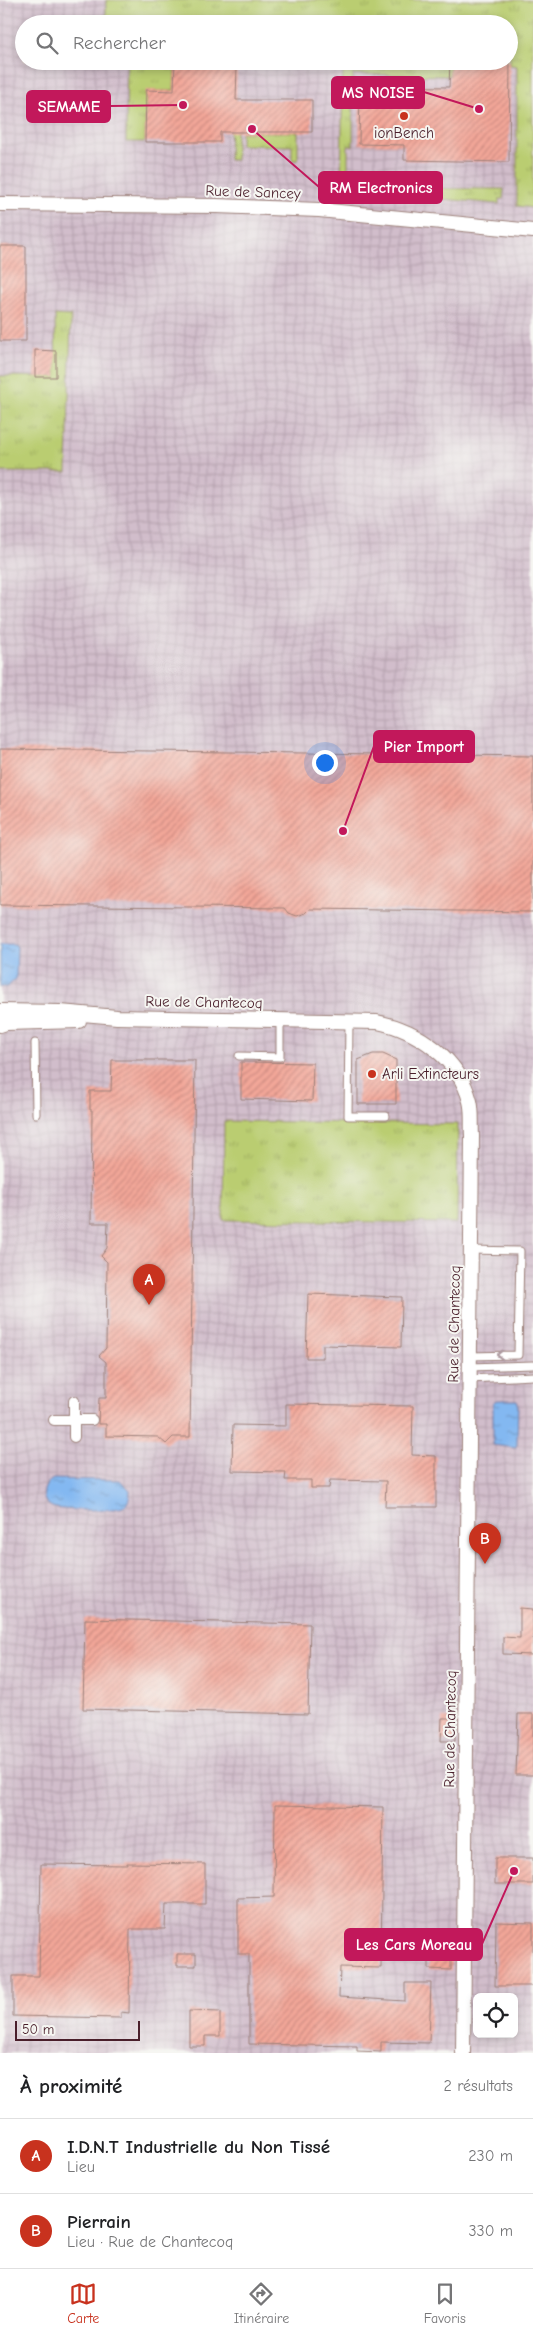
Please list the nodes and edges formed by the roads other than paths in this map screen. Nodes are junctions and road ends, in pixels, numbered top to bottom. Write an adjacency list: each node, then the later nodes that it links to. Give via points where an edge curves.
1 (0, 204): 2 (street, Rue de Sancey, via 319,210)
2 (533, 231)
3 (0, 1012): 4 (street, Rue de Chantecoq, via 60,1012)
4 (117, 1017): 5 (street, Rue de Chantecoq); 7 (street)
5 (280, 1020): 6 (street, Rue de Chantecoq); 9 (lane, via 280,1057)
6 (349, 1021): 11 (lane, via 348,1116); 12 (street, Rue de Chantecoq, via 395,1025 410,1032 443,1057 466,1090 471,1113)
7 (0, 1025)
8 (35, 1043): 10 (lane)
9 (239, 1056)
10 (36, 1114)
11 (386, 1116)
12 (471, 1250): 14 (street, Rue de Chantecoq); 14 (lane, one-way to 14, via 520,1251 518,1355)
13 (533, 1365): 14 (lane)
14 (469, 1367): 15 (lane); 21 (street, Rue de Chantecoq)
15 (533, 1376)
16 (74, 1401): 18 (street)
17 (54, 1420): 18 (street)
18 (74, 1420): 19 (street); 20 (street)
19 (92, 1420)
20 (74, 1437)
21 (463, 2053)

